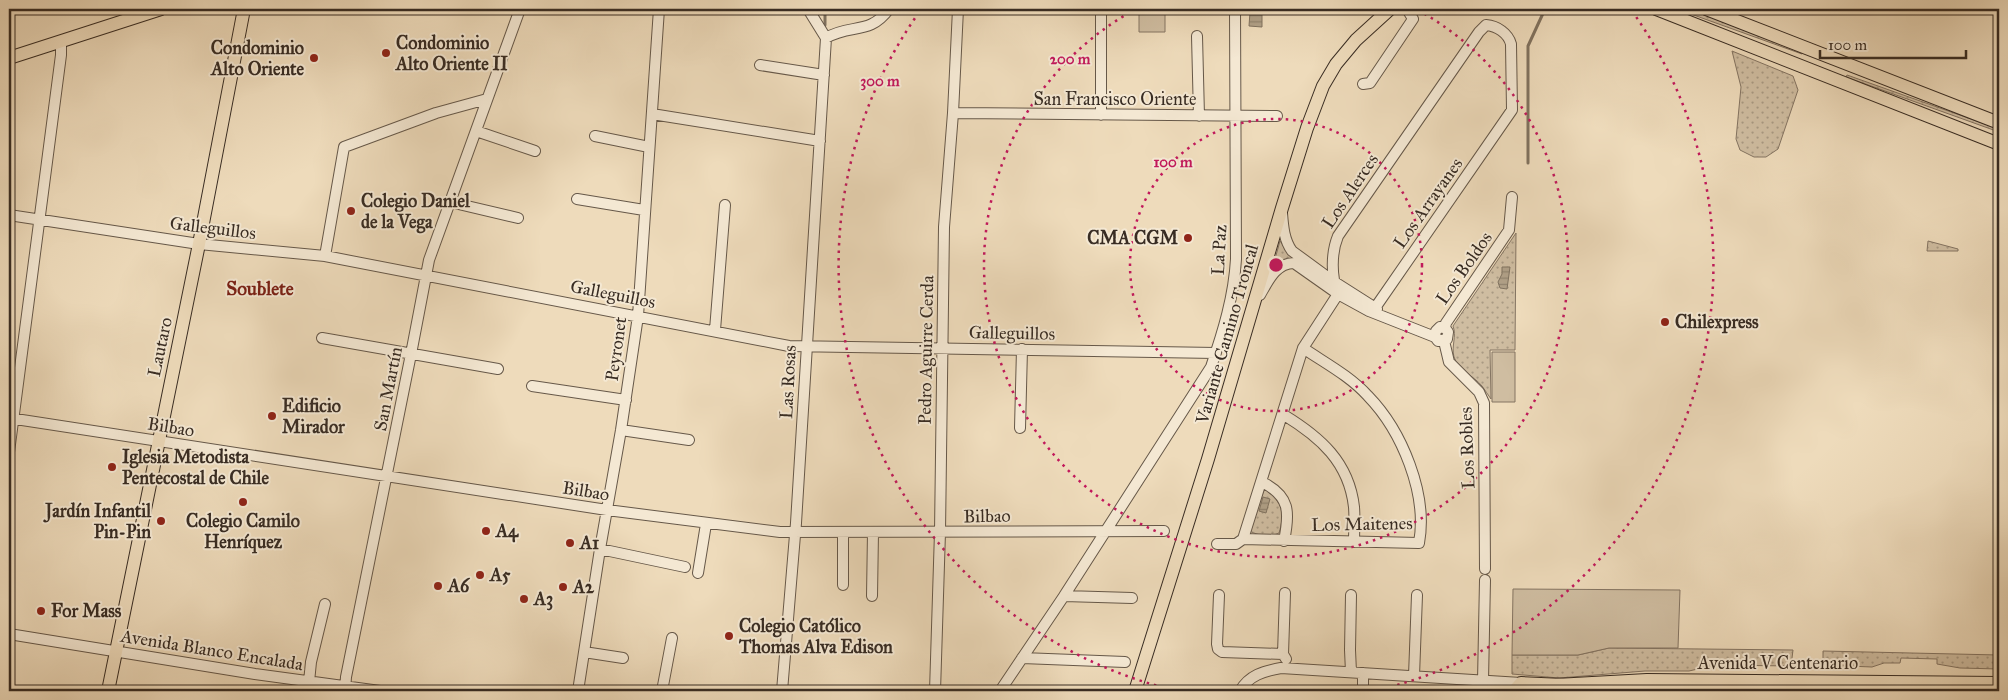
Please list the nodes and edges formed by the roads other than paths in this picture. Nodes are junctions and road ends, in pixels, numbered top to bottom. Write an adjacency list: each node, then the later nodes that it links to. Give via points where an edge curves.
1 (161, 9): 16 (main road)
2 (244, 9): 45 (main road, Lautaro)
3 (520, 9): 21 (street, San Martín)
4 (658, 9): 24 (street, Peyronet)
5 (808, 9): 15 (street)
6 (890, 9): 15 (street, via 872,25 835,32)
7 (958, 9): 23 (street, Pedro Aguirre Cerda)
8 (1100, 9): 25 (street)
9 (1235, 9): 27 (street, La Paz)
10 (1390, 9): 40 (main road, Variante Camino Troncal, via 1356,40 1323,86)
11 (1407, 9): 20 (street, via 1413,20 1370,82)
12 (1656, 9): 33 (main road)
13 (1706, 9): 29 (main road)
14 (1197, 36): 26 (street)
15 (826, 38): 19 (street, Las Rosas)
16 (61, 40): 17 (main road); 44 (street)
17 (9, 58)
18 (760, 65): 19 (street)
19 (824, 75): 32 (street, Las Rosas)
20 (1363, 84)
21 (487, 99): 30 (street, San Martín); 46 (street, via 436,113 344,147)
22 (1512, 110): 49 (street, Los Alerces, via 1511,44 1507,36 1486,25 1344,226 1336,242); 52 (street, Los Arrayanes)
23 (953, 113): 25 (street, San Francisco Oriente); 58 (street, Pedro Aguirre Cerda, via 944,227)
24 (652, 114): 32 (street); 34 (street, Peyronet)
25 (1101, 115): 26 (street, San Francisco Oriente)
26 (1199, 116): 27 (street, San Francisco Oriente)
27 (1236, 116): 28 (street, San Francisco Oriente); 61 (street, La Paz, via 1235,280)
28 (1277, 116)
29 (1999, 123)
30 (476, 131): 35 (street); 38 (street, San Martín)
31 (595, 136): 34 (street)
32 (820, 141): 57 (street, Las Rosas)
33 (1999, 144)
34 (649, 147): 41 (street, Peyronet)
35 (535, 151)
36 (1512, 197): 55 (street, Los Boldos, via 1509,230)
37 (577, 199): 41 (street)
38 (450, 202): 43 (street); 48 (street, San Martín, via 428,260)
39 (725, 205): 54 (street)
40 (1282, 208): 47 (street, via 1288,245); 51 (main road, Variante Camino Troncal)
41 (644, 210): 53 (street, Peyronet)
42 (9, 215): 44 (street, Galleguillos)
43 (518, 218)
44 (39, 219): 45 (street, Galleguillos); 67 (street)
45 (199, 244): 46 (street, Galleguillos); 71 (main road, Lautaro)
46 (325, 256): 48 (street, Galleguillos)
47 (1300, 262): 49 (street); 50 (street); 51 (street, via 1281,266)
48 (426, 275): 53 (street, Galleguillos); 62 (street, San Martín)
49 (1332, 281): 50 (street); 52 (street)
50 (1338, 294): 52 (street); 59 (street)
51 (1253, 306): 126 (main road, Variante Camino Troncal)
52 (1372, 310): 55 (street)
53 (638, 316): 54 (street, Galleguillos); 65 (street, Peyronet)
54 (715, 330): 57 (street, Galleguillos)
55 (1440, 334): 89 (street, Los Robles, via 1449,362 1479,392 1484,403)
56 (322, 338): 62 (street)
57 (806, 347): 58 (street, Galleguillos); 79 (street, Las Rosas)
58 (942, 348): 60 (street, Galleguillos); 82 (street, Pedro Aguirre Cerda)
59 (1303, 348): 66 (street); 85 (street, Los Maitenes, via 1354,383 1382,413 1404,448 1414,479 1420,507 1419,543)
60 (1022, 349): 61 (street, Galleguillos); 68 (street)
61 (1216, 353): 77 (street, La Paz, via 1211,367)
62 (412, 354): 63 (street); 73 (street, San Martín)
63 (498, 369)
64 (532, 386): 65 (street)
65 (626, 400): 69 (street, Peyronet)
66 (1284, 415): 74 (street); 85 (street, via 1316,436 1342,470 1352,497)
67 (11, 418): 71 (street, Bilbao); 72 (street)
68 (1020, 428)
69 (621, 430): 70 (street); 75 (street, Peyronet)
70 (689, 440)
71 (159, 442): 73 (street, Bilbao); 103 (main road, Lautaro)
72 (9, 452)
73 (387, 477): 75 (street, Bilbao); 118 (street, San Martín)
74 (1262, 482): 83 (street); 84 (street, via 1278,491 1286,506)
75 (607, 510): 76 (street, Bilbao); 87 (street, Peyronet)
76 (706, 524): 79 (street, Bilbao); 90 (street)
77 (1107, 530): 78 (street, Bilbao); 82 (street, Bilbao); 98 (street, La Paz)
78 (1164, 530)
79 (794, 532): 80 (street, Bilbao); 123 (street, Las Rosas)
80 (843, 532): 81 (street, Bilbao); 92 (street)
81 (873, 532): 82 (street, Bilbao); 97 (street)
82 (940, 532): 124 (street, Pedro Aguirre Cerda)
83 (1244, 539): 84 (street, Los Maitenes); 86 (street, Los Maitenes, via 1236,544)
84 (1284, 541): 85 (street, Los Maitenes)
85 (1354, 542)
86 (1217, 544)
87 (600, 549): 88 (street); 104 (street, Peyronet)
88 (685, 567)
89 (1485, 569)
90 (698, 573)
91 (1485, 580): 113 (street)
92 (843, 585)
93 (1285, 593): 105 (street)
94 (1219, 595): 105 (street, via 1218,649 1222,652)
95 (1351, 595): 110 (street)
96 (1416, 595): 112 (street)
97 (872, 596)
98 (1064, 596): 99 (street); 107 (street, La Paz)
99 (1132, 598)
100 (325, 604): 114 (street)
101 (9, 634): 103 (street, Avenida Blanco Encalada)
102 (672, 638): 122 (street)
103 (116, 652): 114 (street, Avenida Blanco Encalada); 119 (main road, Lautaro)
104 (584, 652): 106 (street); 121 (street, Peyronet)
105 (1284, 654): 109 (street)
106 (623, 658)
107 (1022, 658): 108 (street); 125 (street, La Paz)
108 (1125, 662)
109 (1291, 669): 110 (street, Avenida V Centenario); 127 (street, Avenida V Centenario, via 1267,670 1255,675)
110 (1351, 672): 111 (street, Avenida V Centenario)
111 (1363, 673): 112 (street, Avenida V Centenario); 128 (street)
112 (1414, 676): 113 (street, Avenida V Centenario)
113 (1483, 681): 117 (street, Avenida V Centenario)
114 (309, 682): 118 (street, Avenida Blanco Encalada)
115 (1999, 682): 116 (main road, Avenida V Centenario, via 1656,680)
116 (1556, 685): 117 (main road, Avenida V Centenario); 129 (main road, Avenida V Centenario)
117 (1525, 687)
118 (345, 689): 120 (street, Avenida Blanco Encalada)
119 (108, 691)
120 (380, 691)
121 (578, 691)
122 (662, 691)
123 (782, 691)
124 (935, 691)
125 (1000, 691)
126 (1135, 691)
127 (1240, 691)
128 (1362, 691)
129 (1709, 691): 130 (main road, Avenida V Centenario)
130 (1749, 691)

